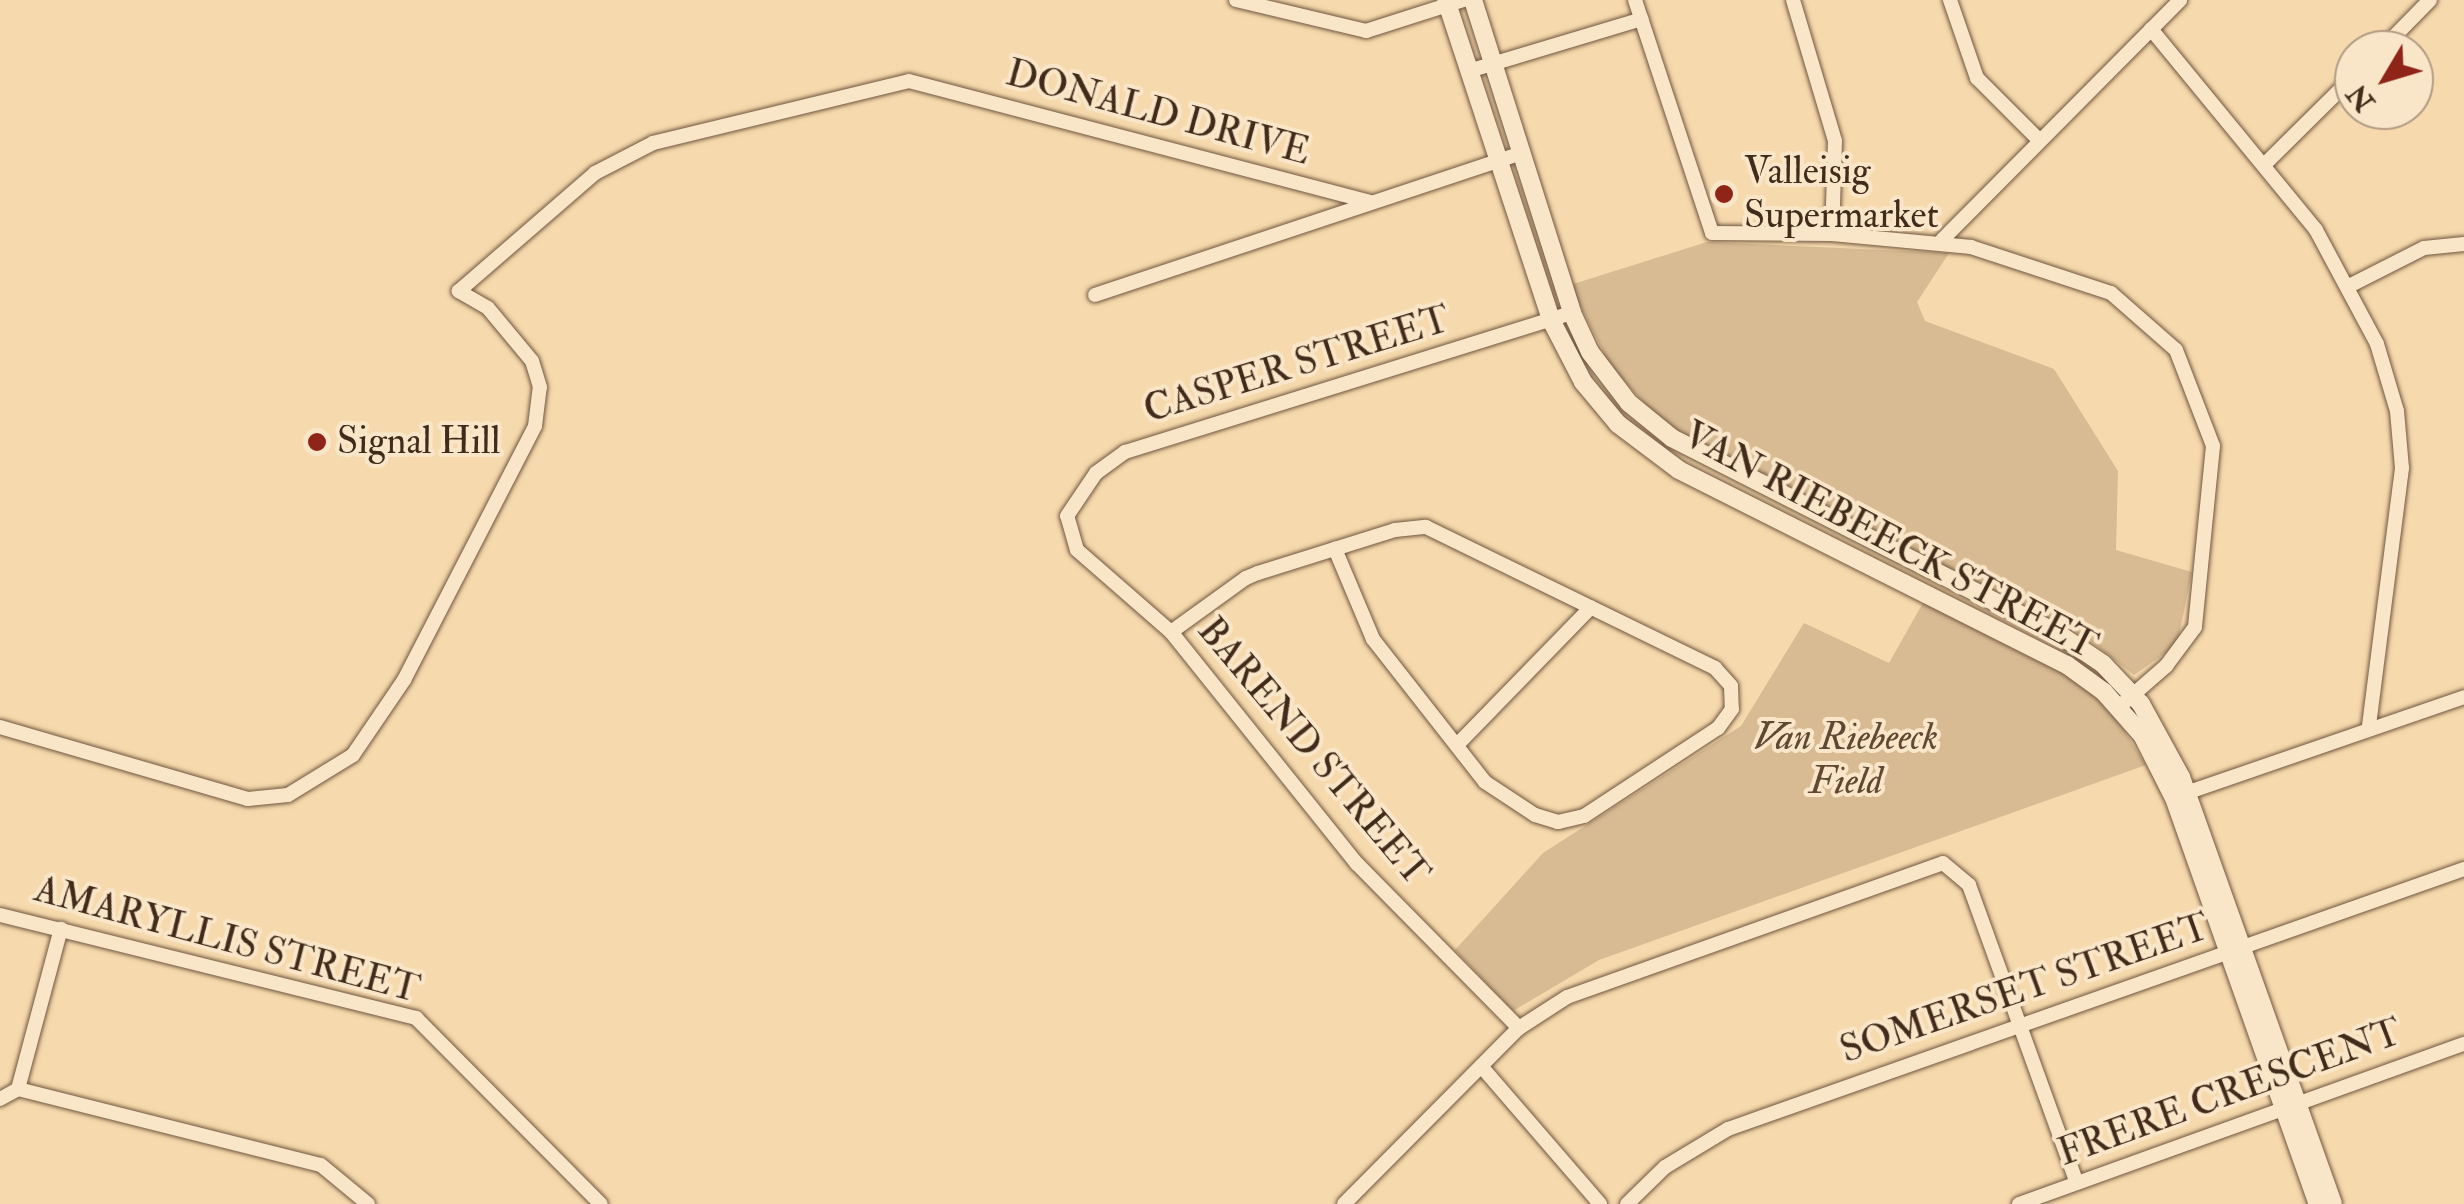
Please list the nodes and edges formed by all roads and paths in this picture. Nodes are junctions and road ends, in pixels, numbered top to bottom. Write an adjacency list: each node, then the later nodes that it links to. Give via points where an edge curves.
1 (1236, 0): 8 (street, via 1366,31)
2 (1473, 0): 12 (street, VAN RIEBEECK STREET)
3 (1635, 0): 9 (street)
4 (1792, 0): 20 (street, via 1835,141)
5 (1950, 0): 15 (street, via 1977,78)
6 (2180, 0): 10 (street)
7 (2430, 0): 11 (street)
8 (1452, 2): 13 (street, VAN RIEBEECK STREET)
9 (1642, 19): 12 (street); 20 (street, via 1707,229 1719,236)
10 (2152, 29): 15 (street); 18 (street)
11 (2400, 30)
12 (1495, 64): 13 (street); 16 (street, VAN RIEBEECK STREET)
13 (1472, 70): 17 (street, VAN RIEBEECK STREET)
14 (2334, 96): 18 (street)
15 (2039, 140): 21 (street)
16 (1523, 153): 17 (street); 25 (street, VAN RIEBEECK STREET)
17 (1500, 161): 19 (street); 26 (street, VAN RIEBEECK STREET)
18 (2264, 164): 23 (street)
19 (1369, 202): 24 (street, via 1198,266); 34 (street, DONALD DRIVE, via 931,88 882,83 628,152 459,291 488,308 532,361 540,387 537,416 518,471 384,711 336,770 288,795 232,797)
20 (1832, 234): 21 (street)
21 (1942, 240): 32 (street, via 2111,293 2168,338 2192,381 2213,446 2195,627 2166,666)
22 (2464, 244): 23 (street, via 2424,248)
23 (2349, 286): 33 (street, via 2377,344 2402,449)
24 (1095, 295)
25 (1572, 313): 26 (street, CASPER STREET); 32 (street, VAN RIEBEECK STREET, via 1613,384 1665,434 2060,634)
26 (1551, 320): 27 (street, CASPER STREET, via 1125,452 1096,473); 32 (street, VAN RIEBEECK STREET, via 1594,396 1654,454 2051,656)
27 (1067, 516): 30 (street, BAREND STREET, via 1076,550)
28 (1335, 549): 29 (street, via 1403,528 1434,529); 30 (street, via 1236,583); 35 (street, via 1366,629)
29 (1590, 607): 35 (street); 35 (street, via 1723,673 1734,704 1718,728 1584,816 1558,822 1496,791)
30 (1171, 632): 42 (street, BAREND STREET, via 1357,864)
31 (2464, 697): 33 (street)
32 (2126, 701): 36 (street, VAN RIEBEECK STREET)
33 (2369, 725): 36 (street)
34 (0, 727)
35 (1457, 745)
36 (2181, 795): 40 (street, VAN RIEBEECK STREET)
37 (2464, 870): 40 (street, SOMERSET STREET)
38 (0, 914): 39 (street, AMARYLLIS STREET)
39 (61, 929): 45 (street); 50 (street, AMARYLLIS STREET, via 416,1018)
40 (2235, 950): 41 (street, SOMERSET STREET); 47 (street, VAN RIEBEECK STREET)
41 (2018, 1026): 42 (street, via 1969,885 1942,863 1592,985); 48 (street); 53 (street, SOMERSET STREET, via 1728,1129 1665,1167)
42 (1519, 1028): 44 (street)
43 (2464, 1044): 47 (street, FRERE CRESCENT)
44 (1481, 1066): 51 (street); 52 (street)
45 (18, 1089): 46 (street); 49 (street, via 321,1166)
46 (0, 1099)
47 (2291, 1106): 48 (street, FRERE CRESCENT); 55 (street, VAN RIEBEECK STREET); 56 (street, VAN RIEBEECK STREET)
48 (2076, 1181): 54 (street, FRERE CRESCENT)
49 (368, 1204)
50 (602, 1204)
51 (1344, 1204)
52 (1600, 1204)
53 (1627, 1204)
54 (2019, 1204)
55 (2318, 1204)
56 (2333, 1204)

